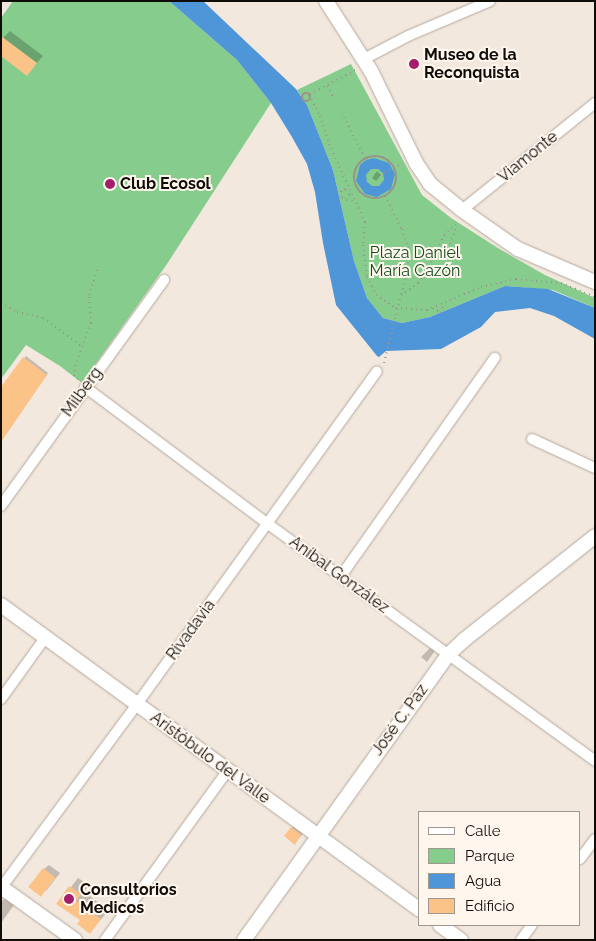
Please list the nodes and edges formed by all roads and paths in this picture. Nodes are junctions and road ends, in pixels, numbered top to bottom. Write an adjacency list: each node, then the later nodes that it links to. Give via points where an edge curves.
1 (326, 1): 3 (street)
2 (490, 1): 3 (street, via 408,36)
3 (360, 64): 4 (path); 19 (street, via 430,184)
4 (327, 86): 5 (path); 12 (path, via 309,95)
5 (334, 98)
6 (595, 103): 19 (street, Viamonte)
7 (344, 117): 8 (path)
8 (365, 158): 10 (path, via 382,157); 13 (path, via 355,171)
9 (406, 161): 10 (path)
10 (394, 168): 11 (path); 16 (path, via 396,184)
11 (381, 174)
12 (346, 182): 14 (path); 15 (path)
13 (356, 187): 15 (path); 16 (path, via 369,198)
14 (341, 191): 15 (path); 17 (path)
15 (349, 191): 17 (path); 18 (path)
16 (385, 196): 25 (path, via 408,247 408,269)
17 (345, 199): 18 (path)
18 (354, 202): 29 (path, via 365,222 363,245 367,277 376,295)
19 (462, 210): 20 (path); 24 (street, via 518,249)
20 (457, 225): 21 (path, via 444,235); 21 (path, via 450,244)
21 (434, 257): 25 (path, via 418,283)
22 (96, 270): 31 (path, via 89,295 91,323)
23 (164, 280): 35 (street, Milberg)
24 (595, 282)
25 (402, 295): 29 (path)
26 (595, 298): 28 (path, via 561,283 516,280 481,286)
27 (1, 303): 31 (path, via 27,315 43,318)
28 (443, 304): 30 (path); 30 (path, via 441,313)
29 (396, 308): 30 (path, via 418,311); 33 (path)
30 (433, 308)
31 (82, 347): 35 (path, via 74,376)
32 (496, 358): 41 (street)
33 (386, 360)
34 (377, 371): 39 (street, Rivadavia)
35 (86, 387): 38 (street, Milberg); 39 (street, Aníbal González)
36 (532, 439): 37 (street)
37 (595, 468)
38 (1, 506)
39 (268, 524): 41 (street, Aníbal González); 46 (street, Rivadavia)
40 (595, 536): 44 (street, José C. Paz)
41 (341, 576): 44 (street, Aníbal González)
42 (1, 605): 43 (street, Aristóbulo del Valle)
43 (45, 638): 45 (street); 46 (street, Aristóbulo del Valle)
44 (449, 654): 47 (street, Aníbal González); 49 (street, José C. Paz)
45 (1, 698)
46 (137, 704): 48 (street, Aristóbulo del Valle); 52 (street, Rivadavia)
47 (595, 761)
48 (228, 770): 49 (street, Aristóbulo del Valle); 57 (street)
49 (318, 836): 53 (street, Aristóbulo del Valle); 58 (street, José C. Paz)
50 (595, 839): 51 (street)
51 (581, 858)
52 (1, 888): 56 (street)
53 (418, 909)
54 (441, 926): 59 (street)
55 (531, 926): 60 (street)
56 (75, 940)
57 (105, 940)
58 (244, 940)
59 (461, 940)
60 (521, 940)

